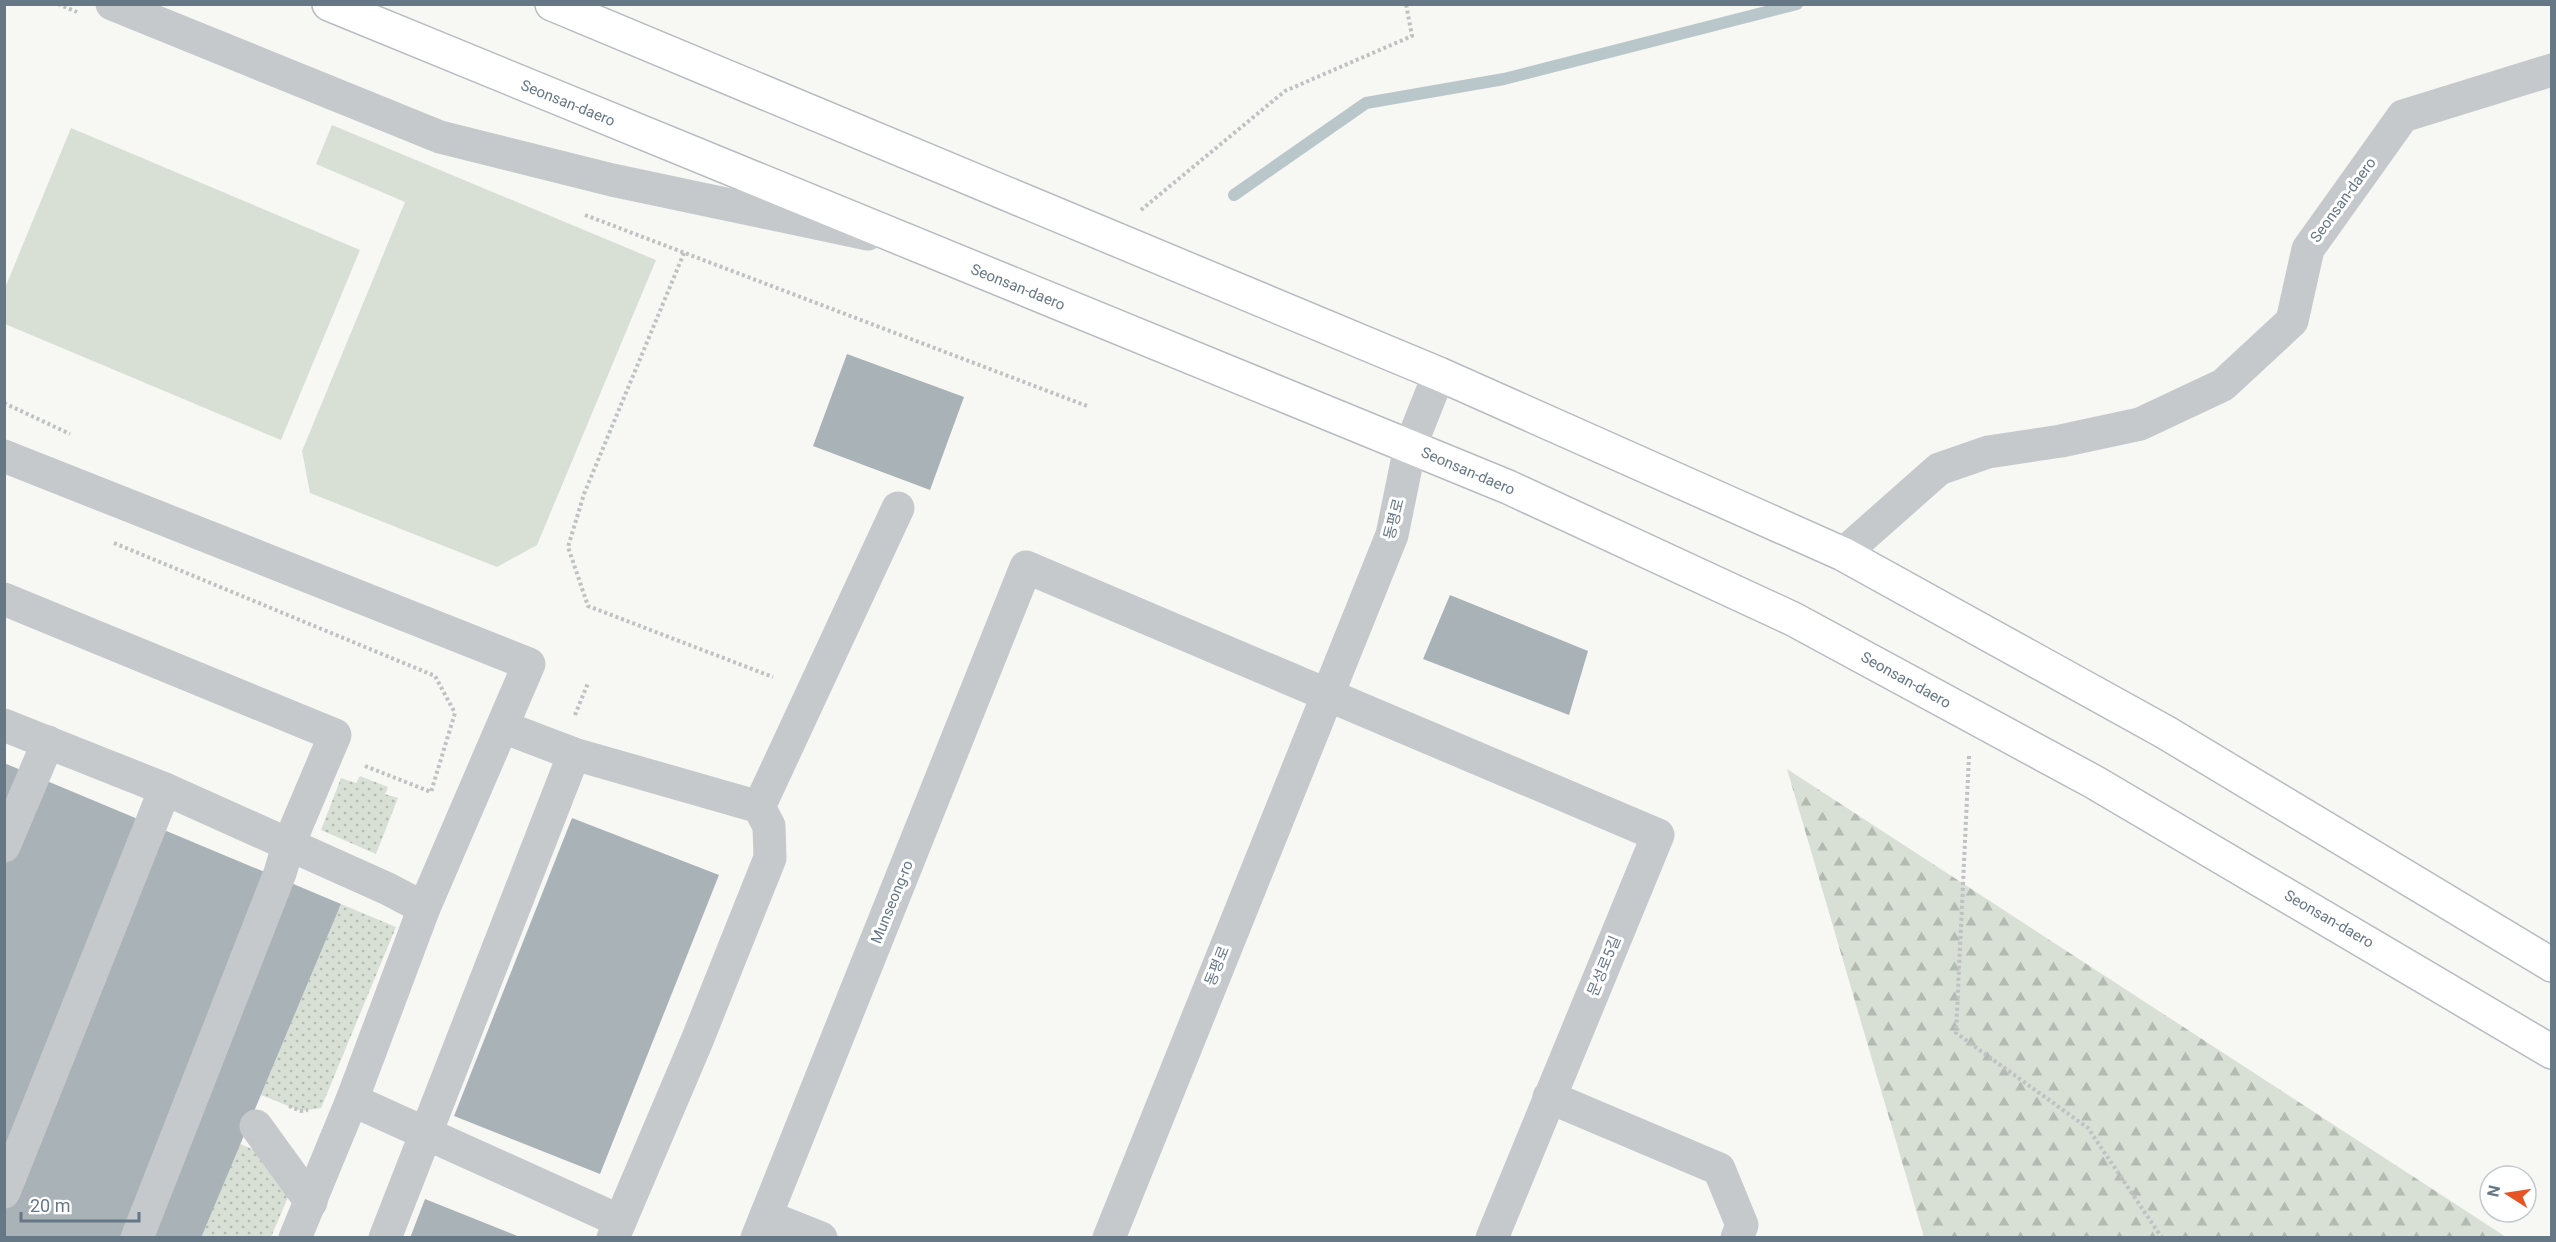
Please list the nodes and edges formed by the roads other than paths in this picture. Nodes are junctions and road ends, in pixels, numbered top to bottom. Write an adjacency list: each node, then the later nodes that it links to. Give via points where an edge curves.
1 (112, 4): 5 (street, via 440,137 612,180)
2 (329, 4): 5 (main road, Seonsan-daero)
3 (552, 4): 6 (main road)
4 (2552, 70): 10 (street, Seonsan-daero, via 2403,116 2308,249 2292,321 2223,385 2140,424 1988,452 1939,470)
5 (911, 243): 7 (main road, Seonsan-daero)
6 (1438, 374): 7 (street, 동평로); 10 (main road)
7 (1410, 447): 12 (street, 동평로, via 1392,535); 23 (main road, Seonsan-daero, via 1508,487 1793,619 2104,788)
8 (4, 456): 14 (street, via 529,664)
9 (898, 508): 18 (street)
10 (1843, 554): 22 (main road, via 2165,732)
11 (4, 599): 20 (street, via 335,735)
12 (1326, 695): 24 (street, 문성로5길, via 1658,835); 30 (street, Munseong-ro, via 1026,567); 36 (street, 동평로)
13 (4, 725): 15 (street)
14 (502, 727): 16 (street); 21 (street)
15 (48, 742): 17 (street); 19 (street)
16 (574, 754): 18 (street); 27 (street)
17 (165, 789): 20 (street); 28 (street)
18 (759, 807): 31 (street, via 769,826 770,858)
19 (4, 846)
20 (288, 846): 21 (street); 32 (street)
21 (424, 908): 25 (street)
22 (2552, 965)
23 (2552, 1052)
24 (1549, 1097): 37 (street, 문성로5길); 38 (street, via 1719,1169 1742,1225)
25 (352, 1100): 27 (street); 29 (street)
26 (256, 1126): 29 (street)
27 (426, 1133): 31 (street); 34 (street)
28 (4, 1192)
29 (310, 1202): 33 (street)
30 (762, 1227): 35 (street)
31 (617, 1229)
32 (136, 1238)
33 (296, 1238)
34 (385, 1238)
35 (820, 1238)
36 (1109, 1238)
37 (1492, 1238)
38 (1737, 1238)

